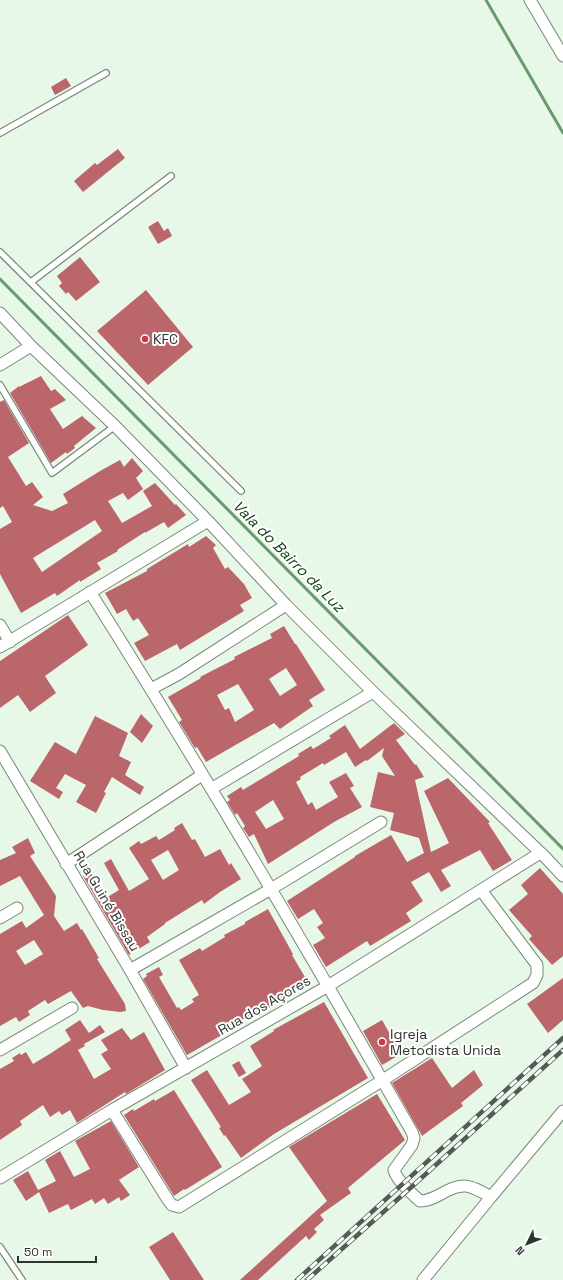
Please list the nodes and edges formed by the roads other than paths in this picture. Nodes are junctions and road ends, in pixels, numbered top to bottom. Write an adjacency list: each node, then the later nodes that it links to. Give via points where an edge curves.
1 (530, 0): 2 (street)
2 (563, 56)
3 (106, 73): 4 (lane)
4 (0, 133)
5 (171, 176): 7 (lane)
6 (0, 252): 7 (lane)
7 (30, 282): 13 (lane)
8 (0, 313): 9 (street)
9 (31, 346): 10 (street); 12 (street)
10 (0, 365)
11 (0, 385): 12 (lane, via 52,473)
12 (115, 426): 14 (street)
13 (241, 491)
14 (208, 521): 15 (street); 16 (street)
15 (90, 592): 18 (street); 19 (street)
16 (286, 605): 19 (street, via 179,674); 20 (street)
17 (0, 625): 18 (street)
18 (5, 644)
19 (151, 689): 22 (street)
20 (374, 692): 23 (street); 25 (street)
21 (0, 751): 26 (street, Rua Guiné Bissau)
22 (202, 775): 23 (street); 26 (street)
23 (211, 789): 28 (street)
24 (381, 822): 28 (street)
25 (540, 853): 27 (street); 29 (street, Rua dos Açores)
26 (66, 864): 32 (street, Rua Guiné Bissau)
27 (563, 876)
28 (271, 889): 32 (street); 33 (street)
29 (481, 890): 33 (street, Rua dos Açores); 37 (street, via 537,965 537,975 533,983)
30 (17, 908): 31 (street)
31 (0, 918)
32 (130, 970): 36 (street, Rua Guiné Bissau)
33 (328, 986): 36 (street, Rua dos Açores); 37 (street)
34 (72, 1008): 35 (street)
35 (0, 1050)
36 (186, 1068): 38 (street, Rua dos Açores)
37 (383, 1080): 38 (street, via 179,1207 172,1205 168,1200); 41 (street, via 414,1138 412,1145 394,1170 409,1190 420,1201 432,1200 458,1186 476,1188)
38 (112, 1110): 40 (street, Rua dos Açores)
39 (563, 1111): 41 (street)
40 (0, 1178)
41 (491, 1197): 44 (street)
42 (0, 1247): 43 (lane)
43 (22, 1280)
44 (423, 1280)

